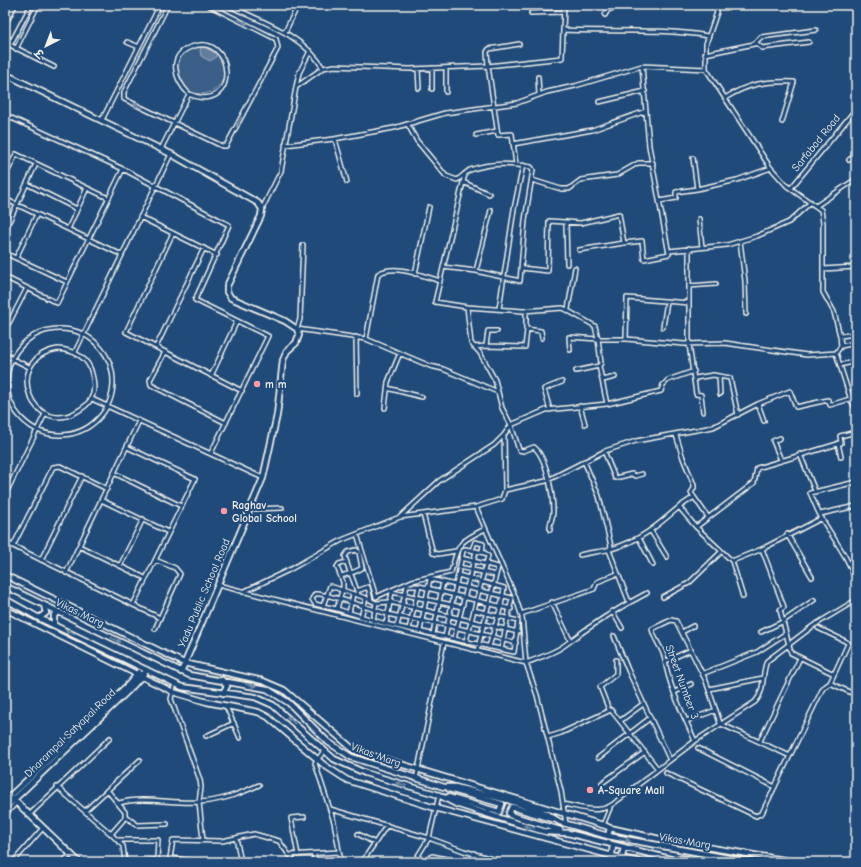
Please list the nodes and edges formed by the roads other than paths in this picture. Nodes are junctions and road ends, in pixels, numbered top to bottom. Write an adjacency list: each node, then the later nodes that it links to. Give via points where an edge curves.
1 (14, 5): 16 (street)
2 (31, 5): 22 (street)
3 (38, 5): 28 (street)
4 (160, 5): 27 (street)
5 (168, 5): 56 (street, one-way to 5, via 124,98 123,95)
6 (208, 5): 14 (street)
7 (298, 5): 19 (street)
8 (564, 5): 12 (street)
9 (659, 5): 15 (street, via 611,9)
10 (716, 5): 20 (street, via 717,12)
11 (229, 6): 14 (street); 19 (street)
12 (564, 12): 13 (street); 17 (street)
13 (531, 13)
14 (227, 15): 56 (street, one-way to 56, via 276,39 278,48 226,146)
15 (604, 15)
16 (5, 23)
17 (564, 30): 20 (street, via 651,30); 31 (street, via 562,58)
18 (816, 30): 24 (street, via 761,37)
19 (285, 32): 29 (street)
20 (708, 36): 30 (street)
21 (5, 37): 22 (street)
22 (12, 41): 28 (street, via 10,45)
23 (127, 42): 27 (street)
24 (756, 42): 25 (street, via 761,48); 30 (street)
25 (808, 42)
26 (519, 44): 31 (street, via 489,49)
27 (139, 47): 54 (street)
28 (16, 49): 33 (street)
29 (310, 51): 34 (street); 41 (street)
30 (705, 54): 38 (street)
31 (488, 66): 36 (street); 50 (street)
32 (642, 66): 38 (street); 44 (street); 47 (street)
33 (54, 67)
34 (323, 68): 37 (street, via 334,66); 41 (street)
35 (432, 68): 36 (street); 37 (street); 43 (street)
36 (446, 68): 45 (street)
37 (418, 69): 42 (street)
38 (706, 69): 48 (street)
39 (5, 74): 54 (street)
40 (538, 77): 47 (street)
41 (296, 87): 62 (street)
42 (418, 88)
43 (432, 89)
44 (645, 91): 49 (street); 52 (street)
45 (446, 92)
46 (189, 94): 46 (street, via 206,98 213,96 226,83 227,66 219,52 199,44 180,54 176,60 177,79); 56 (street)
47 (539, 95): 50 (street, via 517,104)
48 (725, 98): 55 (street, via 738,90 768,81 794,82); 72 (street)
49 (599, 102)
50 (492, 107): 57 (street, via 445,114); 58 (street)
51 (856, 109): 83 (street, Sarfabad Road)
52 (646, 112): 61 (street, via 592,130); 68 (street)
53 (5, 115): 73 (street)
54 (102, 120): 63 (street)
55 (782, 122)
56 (173, 123): 63 (street)
57 (408, 125): 60 (street); 74 (street, via 417,141 446,176 457,180)
58 (497, 131): 59 (street); 61 (street, via 499,136 511,134)
59 (476, 135)
60 (335, 139): 62 (street); 78 (street)
61 (514, 144): 70 (street)
62 (285, 145): 94 (street, via 281,171)
63 (161, 149): 64 (street)
64 (171, 154): 81 (street); 94 (street, via 258,203)
65 (856, 154): 67 (street)
66 (693, 158): 84 (street)
67 (849, 160)
68 (652, 163): 77 (street, via 638,163 617,175 581,180 569,189); 88 (street)
69 (36, 164): 75 (street, via 16,154); 80 (street); 82 (street)
70 (516, 164): 71 (street); 74 (street, via 492,164 470,170)
71 (523, 165): 77 (street, via 533,168); 125 (street)
72 (771, 168): 83 (street); 84 (street, via 737,180)
73 (123, 169): 81 (street); 86 (street)
74 (465, 174): 79 (street)
75 (5, 177)
76 (856, 179): 91 (street)
77 (532, 180): 119 (street)
78 (347, 182)
79 (463, 182): 85 (street); 117 (street)
80 (27, 184): 90 (street); 93 (street)
81 (154, 187): 97 (street); 114 (street, via 228,225)
82 (87, 188): 86 (street); 93 (street)
83 (791, 188): 89 (street)
84 (696, 189): 88 (street, via 676,192 676,198)
85 (489, 194)
86 (108, 198): 103 (street)
87 (5, 199): 90 (street)
88 (660, 200): 111 (street)
89 (811, 202): 91 (street); 104 (street, via 789,222)
90 (17, 205): 96 (street); 101 (street)
91 (816, 206): 121 (street, via 821,210 823,222)
92 (428, 207): 123 (street)
93 (77, 209): 100 (street)
94 (262, 209): 141 (street, via 227,286 227,292 231,298 285,321)
95 (491, 210): 122 (street)
96 (37, 214): 100 (street); 115 (street)
97 (140, 217): 102 (street); 113 (street)
98 (699, 219): 107 (street)
99 (566, 223): 105 (street, via 619,214); 116 (street); 119 (street, via 549,221 548,271)
100 (68, 229): 103 (street)
101 (5, 230)
102 (173, 233): 108 (street); 158 (street, via 126,332)
103 (88, 239): 113 (street); 127 (street)
104 (740, 242): 107 (street); 137 (street)
105 (624, 243): 110 (street); 111 (street, via 642,241 644,258 669,254)
106 (303, 245): 141 (street, Yadu Public School Road, via 300,319)
107 (702, 247): 109 (street)
108 (204, 248): 114 (street); 158 (street)
109 (689, 248): 111 (street); 129 (street)
110 (579, 250)
111 (668, 251)
112 (5, 252): 115 (street)
113 (122, 255): 145 (street)
114 (217, 255): 139 (street, via 196,300)
115 (16, 258): 127 (street)
116 (567, 264)
117 (443, 267): 122 (street); 126 (street)
118 (856, 267): 121 (street)
119 (521, 268): 125 (street, via 520,281)
120 (575, 268): 135 (street)
121 (824, 269): 148 (street, via 823,292 834,312)
122 (476, 271): 125 (street)
123 (415, 274): 126 (street); 151 (street, via 384,270 378,274)
124 (5, 278): 130 (street)
125 (503, 278): 134 (street)
126 (440, 281): 133 (street, via 435,302)
127 (67, 282): 130 (street, via 57,303)
128 (716, 284): 129 (street)
129 (689, 286): 132 (street)
130 (27, 288): 138 (street, via 9,323)
131 (667, 301): 132 (street); 140 (street); 153 (street, via 627,298)
132 (689, 303): 155 (street)
133 (467, 306): 134 (street); 159 (street, via 469,335)
134 (499, 309): 136 (street)
135 (568, 309): 136 (street, via 560,307); 152 (street, via 596,326)
136 (526, 311): 142 (street)
137 (746, 314)
138 (5, 321)
139 (237, 321): 173 (street); 180 (street, via 268,336)
140 (663, 327)
141 (297, 329): 149 (street); 220 (street, Yadu Public School Road, via 296,343 287,351 283,360 276,415)
142 (527, 330): 143 (street); 156 (street, via 525,347)
143 (535, 330): 147 (street); 150 (street, via 541,331)
144 (497, 331): 156 (street, via 488,331)
145 (84, 334): 161 (street); 166 (street, via 73,330 54,329 36,334 22,345); 190 (street, via 103,350 112,366 114,385)
146 (856, 334): 148 (street)
147 (536, 335)
148 (840, 336): 157 (street)
149 (356, 337): 151 (street); 182 (street)
150 (542, 338)
151 (366, 339): 164 (street)
152 (598, 339): 153 (street); 160 (street, via 569,337); 169 (street, via 601,360)
153 (626, 339): 155 (street)
154 (856, 343): 157 (street)
155 (689, 344): 163 (street, via 725,343 807,355); 172 (street)
156 (485, 346): 159 (street)
157 (841, 346): 163 (street)
158 (156, 347): 162 (street)
159 (474, 347): 181 (street, via 495,380)
160 (570, 350)
161 (75, 352): 170 (street, via 51,350 35,359); 185 (street, via 86,361 92,371)
162 (164, 352): 173 (street); 200 (street, via 150,385)
163 (836, 353): 168 (street)
164 (400, 354): 179 (street); 181 (street)
165 (5, 355): 166 (street)
166 (12, 358): 170 (street); 204 (street, via 7,375 13,407 23,421)
167 (856, 361): 168 (street)
168 (840, 365): 186 (street)
169 (599, 366): 171 (street); 177 (street)
170 (29, 367): 195 (street, via 27,393 31,401)
171 (576, 371)
172 (694, 371): 176 (street); 187 (street, via 668,380 661,392)
173 (211, 376): 180 (street)
174 (719, 376): 176 (street); 183 (street); 196 (street, via 730,378)
175 (615, 377): 177 (street)
176 (695, 378): 194 (street, via 696,394 701,395)
177 (603, 380): 187 (street)
178 (562, 382): 193 (street, via 544,389)
179 (386, 388): 184 (street); 191 (street)
180 (242, 391): 200 (street)
181 (498, 392): 202 (street)
182 (357, 394)
183 (720, 394)
184 (422, 397)
185 (92, 399): 190 (street); 195 (street, via 73,414 56,417)
186 (850, 399): 188 (street, via 830,405 828,400 796,407 790,391); 192 (street)
187 (607, 404): 189 (street)
188 (758, 404): 196 (street); 199 (street)
189 (580, 406): 193 (street); 201 (street)
190 (109, 407): 198 (street); 204 (street, via 86,430 70,435 53,435)
191 (385, 408)
192 (856, 409)
193 (550, 410): 202 (street, via 538,412)
194 (703, 412)
195 (45, 414): 204 (street)
196 (738, 415): 207 (street, via 713,427)
197 (5, 420): 203 (street)
198 (139, 421): 210 (street); 212 (street)
199 (764, 421)
200 (226, 423): 212 (street)
201 (585, 424)
202 (510, 425): 206 (street); 221 (street, via 519,450 534,447)
203 (5, 428)
204 (37, 430): 224 (street)
205 (856, 432): 209 (street, via 840,436 841,443)
206 (504, 435): 226 (street); 239 (street, via 481,454 439,481)
207 (676, 435): 211 (street, via 636,441); 229 (street, via 694,485 691,493)
208 (780, 438): 215 (street, via 773,441)
209 (838, 443): 213 (street); 214 (street)
210 (127, 447): 217 (street); 231 (street, via 194,479)
211 (604, 451): 216 (street); 218 (street, via 615,478)
212 (212, 453): 220 (street)
213 (800, 454): 215 (street); 227 (street)
214 (840, 457)
215 (782, 460): 240 (street, via 757,468 754,483)
216 (584, 462): 221 (street); 256 (street, via 599,496 611,546)
217 (114, 473): 225 (street); 231 (street)
218 (642, 474)
219 (82, 476): 225 (street); 252 (street, via 60,466 53,467); 264 (street)
220 (263, 478): 235 (street, Yadu Public School Road)
221 (549, 479): 226 (street); 245 (street, via 553,513)
222 (856, 482): 227 (street)
223 (5, 483): 224 (street)
224 (10, 486): 228 (street)
225 (107, 488): 230 (street)
226 (505, 490): 233 (street, via 502,498)
227 (815, 491): 238 (street, via 810,493)
228 (5, 495)
229 (694, 497): 234 (street); 240 (street)
230 (101, 500): 242 (street); 253 (street)
231 (181, 506): 247 (street)
232 (856, 506): 238 (street)
233 (476, 507): 237 (street); 244 (street)
234 (679, 507): 243 (street); 246 (street)
235 (250, 508): 236 (street); 288 (street, Yadu Public School Road)
236 (282, 508)
237 (423, 514): 239 (street); 257 (street, via 433,553)
238 (820, 514): 241 (street)
239 (400, 517): 248 (street)
240 (708, 517): 243 (street)
241 (822, 518): 249 (street); 287 (street, via 841,549)
242 (143, 519): 247 (street); 271 (street)
243 (696, 527): 260 (street)
244 (485, 529): 257 (street, via 465,538); 347 (street)
245 (550, 530)
246 (651, 531): 250 (street); 262 (street)
247 (168, 532): 265 (street)
248 (357, 534): 257 (street, via 376,597 412,581 451,572); 298 (street)
249 (787, 534): 254 (street); 283 (street)
250 (639, 538): 256 (street); 270 (street)
251 (5, 542): 252 (street)
252 (13, 546): 264 (street)
253 (79, 546): 271 (street); 274 (street)
254 (762, 548): 267 (street); 360 (street, via 784,607 780,610)
255 (472, 550): 258 (street); 259 (street, via 475,542 479,542 483,544); 263 (street, via 465,549)
256 (609, 550): 261 (street); 278 (street)
257 (456, 551)
258 (476, 551): 259 (street); 266 (street)
259 (482, 552): 269 (street, via 488,554)
260 (721, 552): 267 (street); 309 (street, via 689,583)
261 (580, 555)
262 (667, 557)
263 (461, 558): 266 (street); 272 (street)
264 (41, 560): 274 (street)
265 (155, 560): 284 (street); 353 (street, via 175,568 180,574)
266 (474, 560): 269 (street); 273 (street)
267 (732, 561): 310 (street)
268 (347, 562): 275 (street); 275 (street, via 345,556 348,552 356,550 362,568); 281 (street, via 337,567)
269 (486, 563): 276 (street); 280 (street, via 498,567)
270 (653, 565)
271 (120, 566): 284 (street)
272 (459, 567): 273 (street); 277 (street)
273 (471, 570): 276 (street); 282 (street)
274 (66, 573): 328 (street)
275 (350, 573): 281 (street); 299 (street)
276 (484, 573): 280 (street); 285 (street)
277 (458, 574): 282 (street); 289 (street)
278 (617, 574): 321 (street, via 597,582 594,589); 322 (street)
279 (5, 575): 402 (street)
280 (496, 575): 290 (street)
281 (341, 576): 295 (street)
282 (469, 577): 285 (street); 294 (street)
283 (812, 577)
284 (145, 578): 328 (street)
285 (482, 581): 290 (street); 297 (street)
286 (443, 582): 289 (street); 293 (street, via 430,579); 296 (street)
287 (856, 583)
288 (218, 585): 298 (street); 402 (street, Yadu Public School Road)
289 (456, 585): 294 (street); 302 (street)
290 (494, 585): 303 (street); 306 (street, via 503,587)
291 (5, 586): 327 (street, Vikas Marg)
292 (419, 586): 293 (street); 304 (street, via 407,586); 307 (street)
293 (429, 588): 296 (street); 315 (street)
294 (467, 588): 297 (street); 308 (street)
295 (342, 591): 301 (street); 305 (street, via 330,586); 313 (street)
296 (441, 591): 302 (street); 320 (street)
297 (479, 591): 303 (street); 316 (street)
298 (243, 592): 365 (street)
299 (357, 593): 301 (street); 311 (street); 314 (street, via 368,587)
300 (647, 593): 322 (street)
301 (353, 594): 323 (street)
302 (454, 594): 308 (street); 329 (street)
303 (491, 594): 306 (street); 325 (street)
304 (404, 595): 307 (street); 319 (street, via 392,592); 326 (street)
305 (325, 596): 313 (street); 330 (street); 330 (street, via 315,594 312,599 315,604)
306 (502, 596): 332 (street); 337 (street, via 512,598)
307 (416, 597): 315 (street); 333 (street)
308 (464, 597): 316 (street); 334 (street)
309 (662, 597)
310 (743, 597)
311 (366, 598): 314 (street); 331 (street)
312 (5, 599): 352 (street, Vikas Marg)
313 (339, 600): 323 (street); 336 (street)
314 (371, 600): 324 (street)
315 (426, 600): 320 (street); 339 (street)
316 (476, 600): 325 (street); 340 (street)
317 (814, 600): 360 (street)
318 (856, 600): 394 (street, via 813,626)
319 (390, 602): 324 (street); 326 (street); 346 (street)
320 (439, 602): 329 (street); 342 (street)
321 (552, 602): 347 (street); 389 (street)
322 (629, 602): 343 (street)
323 (351, 603): 331 (street); 344 (street)
324 (376, 603): 338 (street)
325 (489, 603): 332 (street); 345 (street)
326 (402, 604): 333 (street); 349 (street)
327 (44, 605): 341 (street, Vikas Marg); 352 (street, via 46,613)
328 (133, 605): 353 (street)
329 (452, 605): 334 (street); 348 (street)
330 (323, 606): 336 (street)
331 (363, 606): 338 (street); 351 (street)
332 (501, 606): 337 (street); 350 (street)
333 (414, 607): 339 (street); 355 (street)
334 (462, 607): 354 (street)
335 (5, 609): 407 (street)
336 (337, 609): 344 (street)
337 (511, 609): 356 (street)
338 (375, 610): 346 (street); 357 (street)
339 (425, 610): 342 (street); 359 (street)
340 (474, 610): 345 (street); 358 (street)
341 (59, 612): 364 (street, via 54,615); 406 (street, Vikas Marg, one-way to 406)
342 (437, 612): 348 (street); 361 (street)
343 (612, 612): 372 (street); 389 (street)
344 (349, 613): 351 (street)
345 (486, 613): 350 (street); 362 (street)
346 (388, 614): 349 (street); 363 (street)
347 (521, 614): 403 (street)
348 (449, 615): 354 (street); 367 (street)
349 (399, 616): 355 (street); 366 (street)
350 (498, 616): 356 (street); 368 (street)
351 (361, 617): 357 (street)
352 (39, 618): 364 (street, Vikas Marg)
353 (160, 618): 374 (street)
354 (459, 618): 358 (street); 370 (street)
355 (412, 619): 359 (street); 375 (street)
356 (509, 619): 371 (street); 378 (street, via 518,621)
357 (374, 620): 363 (street); 365 (street)
358 (471, 620): 362 (street); 377 (street)
359 (422, 621): 361 (street); 376 (street)
360 (782, 622): 380 (street); 383 (street)
361 (435, 623): 367 (street); 381 (street)
362 (483, 623): 368 (street); 382 (street)
363 (386, 624): 366 (street)
364 (54, 625): 404 (street, Vikas Marg, one-way to 364)
365 (372, 625): 391 (street)
366 (397, 626): 375 (street)
367 (447, 626): 370 (street); 385 (street)
368 (495, 626): 371 (street); 386 (street)
369 (693, 626): 379 (street)
370 (456, 628): 377 (street); 387 (street)
371 (507, 628): 378 (street); 388 (street)
372 (622, 628)
373 (818, 628): 409 (street, via 848,643)
374 (155, 629)
375 (409, 629): 376 (street)
376 (420, 631): 381 (street)
377 (468, 631): 382 (street); 390 (street)
378 (518, 632): 392 (street)
379 (682, 632): 397 (street); 401 (street, Street Number 3, via 674,619 652,629)
380 (760, 632)
381 (433, 634): 385 (street)
382 (480, 634): 386 (street); 393 (street)
383 (785, 634): 394 (street); 408 (street, via 757,652)
384 (614, 636): 421 (street)
385 (445, 637): 387 (street)
386 (492, 637): 388 (street); 395 (street)
387 (454, 639): 390 (street)
388 (504, 640): 392 (street); 396 (street)
389 (570, 640): 403 (street, via 565,645)
390 (466, 641): 393 (street)
391 (444, 643): 398 (street); 446 (street)
392 (516, 643): 396 (street, via 514,652)
393 (478, 644): 395 (street); 398 (street)
394 (789, 645): 399 (street, via 793,655); 411 (street, via 768,661)
395 (489, 647): 396 (street)
396 (501, 650)
397 (691, 650): 401 (street); 408 (street)
398 (477, 651): 403 (street)
399 (800, 658): 409 (street); 436 (street)
400 (616, 660): 423 (street, via 616,674 600,687)
401 (666, 661): 418 (street, Street Number 3, via 665,665)
402 (184, 663): 406 (street, Yadu Public School Road); 446 (street, via 263,681 284,690 354,750)
403 (526, 663): 432 (street)
404 (141, 668): 405 (street, Vikas Marg); 407 (street, Dharampal Satyapal Road)
405 (147, 670): 410 (street, Dharampal Satyapal Road); 413 (street, Vikas Marg)
406 (181, 672): 412 (street, Vikas Marg)
407 (137, 674): 410 (street); 456 (street, Dharampal Satyapal Road)
408 (702, 674): 416 (street)
409 (834, 674): 414 (street)
410 (142, 676): 417 (street); 456 (street, Dharampal Satyapal Road)
411 (763, 678): 416 (street); 429 (street, via 760,695 755,702)
412 (222, 680): 419 (street, via 227,686); 448 (street, Vikas Marg, one-way to 448, via 268,689 289,704 338,750 368,764)
413 (175, 683): 417 (street); 419 (street, Vikas Marg)
414 (830, 683): 420 (street); 440 (street, via 823,688)
415 (691, 684): 418 (street)
416 (709, 689): 424 (street)
417 (173, 692): 422 (street); 458 (street, via 171,699 200,780)
418 (675, 692): 427 (street, Street Number 3)
419 (223, 693): 438 (street, Vikas Marg, one-way to 419, via 273,705 255,697)
420 (856, 695)
421 (643, 704): 425 (street); 426 (street)
422 (226, 706): 428 (street); 442 (street, via 258,712 268,717)
423 (609, 710): 426 (street, via 612,710); 432 (street)
424 (716, 710): 427 (street); 429 (street)
425 (650, 718): 430 (street); 444 (street)
426 (620, 721): 430 (street)
427 (686, 721): 435 (street, Street Number 3)
428 (234, 723): 431 (street); 434 (street)
429 (721, 724): 435 (street); 436 (street)
430 (630, 734): 439 (street); 441 (street)
431 (206, 736)
432 (548, 737): 460 (street)
433 (110, 738): 452 (street)
434 (240, 738)
435 (695, 741): 444 (street)
436 (760, 741): 440 (street)
437 (698, 748): 451 (street)
438 (324, 751): 442 (street); 455 (street, Vikas Marg, one-way to 438, via 365,774 346,766)
439 (644, 752): 445 (street); 449 (street)
440 (790, 756): 451 (street)
441 (598, 758)
442 (317, 759): 462 (street, via 347,780); 464 (street, via 316,766)
443 (140, 760): 454 (street)
444 (670, 760): 445 (street)
445 (658, 769): 463 (street)
446 (418, 770): 448 (street); 468 (street)
447 (666, 773): 451 (street, via 756,816 762,813)
448 (416, 779): 453 (street, Vikas Marg)
449 (602, 783)
450 (258, 785): 458 (street, via 231,798)
451 (775, 786)
452 (57, 787): 465 (street); 467 (street)
453 (444, 787): 455 (street, via 502,804 501,808 499,812); 471 (street, Vikas Marg, via 455,787 508,800 543,812)
454 (108, 790): 459 (street); 465 (street)
455 (439, 795): 462 (street); 478 (street, Vikas Marg, one-way to 455, via 546,832 522,825 456,804)
456 (13, 800): 457 (street, Dharampal Satyapal Road); 461 (street, Dharampal Satyapal Road); 466 (street); 467 (street)
457 (5, 801)
458 (199, 802): 459 (street, via 131,800); 485 (street)
459 (119, 803): 469 (street)
460 (563, 804): 463 (street, via 597,810); 468 (street)
461 (5, 808)
462 (436, 808): 483 (street); 496 (street)
463 (610, 808): 475 (street)
464 (330, 809): 474 (street); 489 (street)
465 (86, 810): 479 (street)
466 (5, 815)
467 (28, 815): 477 (street)
468 (565, 815): 473 (street); 475 (street)
469 (125, 816): 472 (street, via 137,826); 479 (street)
470 (304, 816): 494 (street, via 291,818)
471 (560, 822): 473 (street, Vikas Marg); 478 (street, via 512,807 509,813)
472 (167, 824)
473 (566, 824): 481 (street, Vikas Marg)
474 (387, 825): 483 (street); 486 (street)
475 (602, 825): 476 (street)
476 (610, 828): 481 (street); 501 (street, via 664,840)
477 (42, 829): 493 (street); 502 (street)
478 (568, 833): 487 (street, Vikas Marg)
479 (111, 834): 484 (street)
480 (358, 834): 486 (street)
481 (608, 836): 492 (street, Vikas Marg, one-way to 492)
482 (236, 838): 485 (street, via 222,841); 495 (street, via 254,834 276,839 286,853); 508 (street)
483 (429, 838): 491 (street); 513 (street)
484 (117, 840): 505 (street, via 123,846); 506 (street, via 158,840 158,860)
485 (203, 840): 500 (street, via 173,840 170,858)
486 (375, 843): 512 (street)
487 (613, 845): 488 (street, Vikas Marg); 496 (street)
488 (624, 847): 497 (street); 498 (street, Vikas Marg)
489 (339, 852): 490 (street); 511 (street)
490 (314, 854): 494 (street); 510 (street)
491 (474, 854): 516 (street); 517 (street)
492 (707, 854): 498 (street, via 707,862 680,858); 499 (street, Vikas Marg)
493 (70, 855): 503 (street); 504 (street)
494 (298, 855): 495 (street)
495 (292, 856): 509 (street)
496 (612, 856): 497 (street); 518 (street)
497 (621, 860): 519 (street)
498 (674, 860): 520 (street, Vikas Marg)
499 (720, 860): 521 (street, Vikas Marg)
500 (187, 861): 507 (street)
501 (789, 861): 522 (street)
502 (13, 862)
503 (63, 862)
504 (79, 862)
505 (125, 862)
506 (132, 862)
507 (201, 862)
508 (242, 862)
509 (292, 862)
510 (315, 862)
511 (341, 862)
512 (362, 862)
513 (414, 862)
514 (425, 862): 515 (street, via 432,856)
515 (461, 862)
516 (473, 862)
517 (503, 862)
518 (611, 862)
519 (640, 862)
520 (682, 862)
521 (750, 862)
522 (796, 862)

